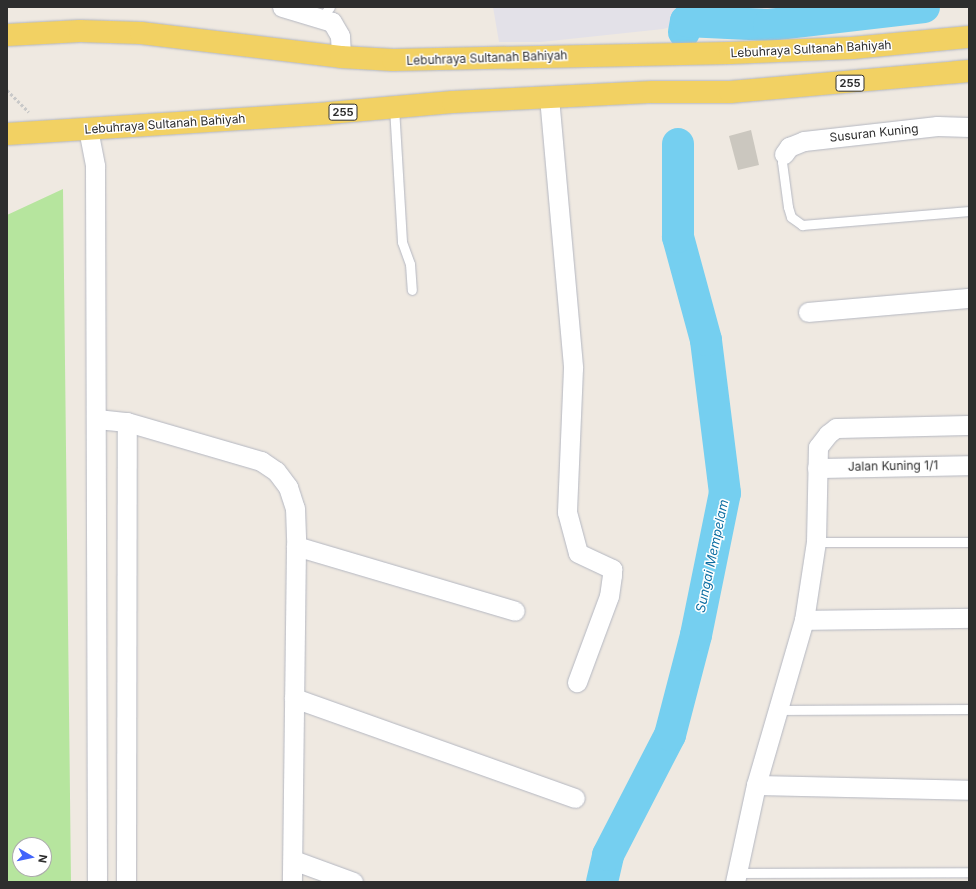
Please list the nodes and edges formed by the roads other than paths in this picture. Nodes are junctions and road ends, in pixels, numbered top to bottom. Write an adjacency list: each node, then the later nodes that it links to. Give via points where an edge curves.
1 (282, 7): 2 (street)
2 (325, 12): 5 (street, via 340,36)
3 (7, 35): 5 (main road, Lebuhraya Sultanah Bahiyah, via 112,31 148,33)
4 (969, 37): 5 (main road, Lebuhraya Sultanah Bahiyah, via 852,48 730,53 437,60)
5 (341, 57)
6 (969, 71): 7 (main road, Lebuhraya Sultanah Bahiyah / 255, via 730,92 653,92)
7 (549, 98): 8 (main road, Lebuhraya Sultanah Bahiyah / 255); 28 (street, via 573,368 567,512 578,553 612,569 609,596)
8 (394, 107): 10 (main road, Lebuhraya Sultanah Bahiyah / 255); 14 (lane, via 402,242 410,264)
9 (969, 127): 12 (street, Susuran Kuning, via 937,126 804,141 789,147)
10 (88, 129): 11 (main road, Lebuhraya Sultanah Bahiyah / 255); 17 (street, via 95,166)
11 (7, 134)
12 (784, 154): 13 (lane, via 782,162 788,207 791,217 802,225)
13 (969, 211)
14 (412, 290)
15 (969, 298): 16 (street)
16 (808, 312)
17 (97, 419): 18 (street); 38 (street)
18 (127, 422): 24 (street, via 261,461 276,472 288,487 295,508); 39 (street)
19 (969, 425): 21 (street, via 836,428 818,447)
20 (969, 465): 21 (street, Jalan Kuning 1/1)
21 (817, 468): 22 (street)
22 (816, 542): 23 (lane); 27 (street)
23 (969, 542)
24 (296, 546): 25 (street); 29 (street)
25 (515, 611)
26 (969, 618): 27 (street)
27 (804, 620): 31 (street)
28 (577, 682)
29 (294, 698): 34 (street); 35 (street)
30 (969, 709): 31 (lane)
31 (778, 710): 32 (street)
32 (756, 785): 33 (street); 37 (street)
33 (969, 790)
34 (575, 798)
35 (292, 860): 40 (street); 41 (street)
36 (969, 872): 37 (lane)
37 (736, 878)
38 (97, 882)
39 (126, 882)
40 (292, 882)
41 (353, 882)

